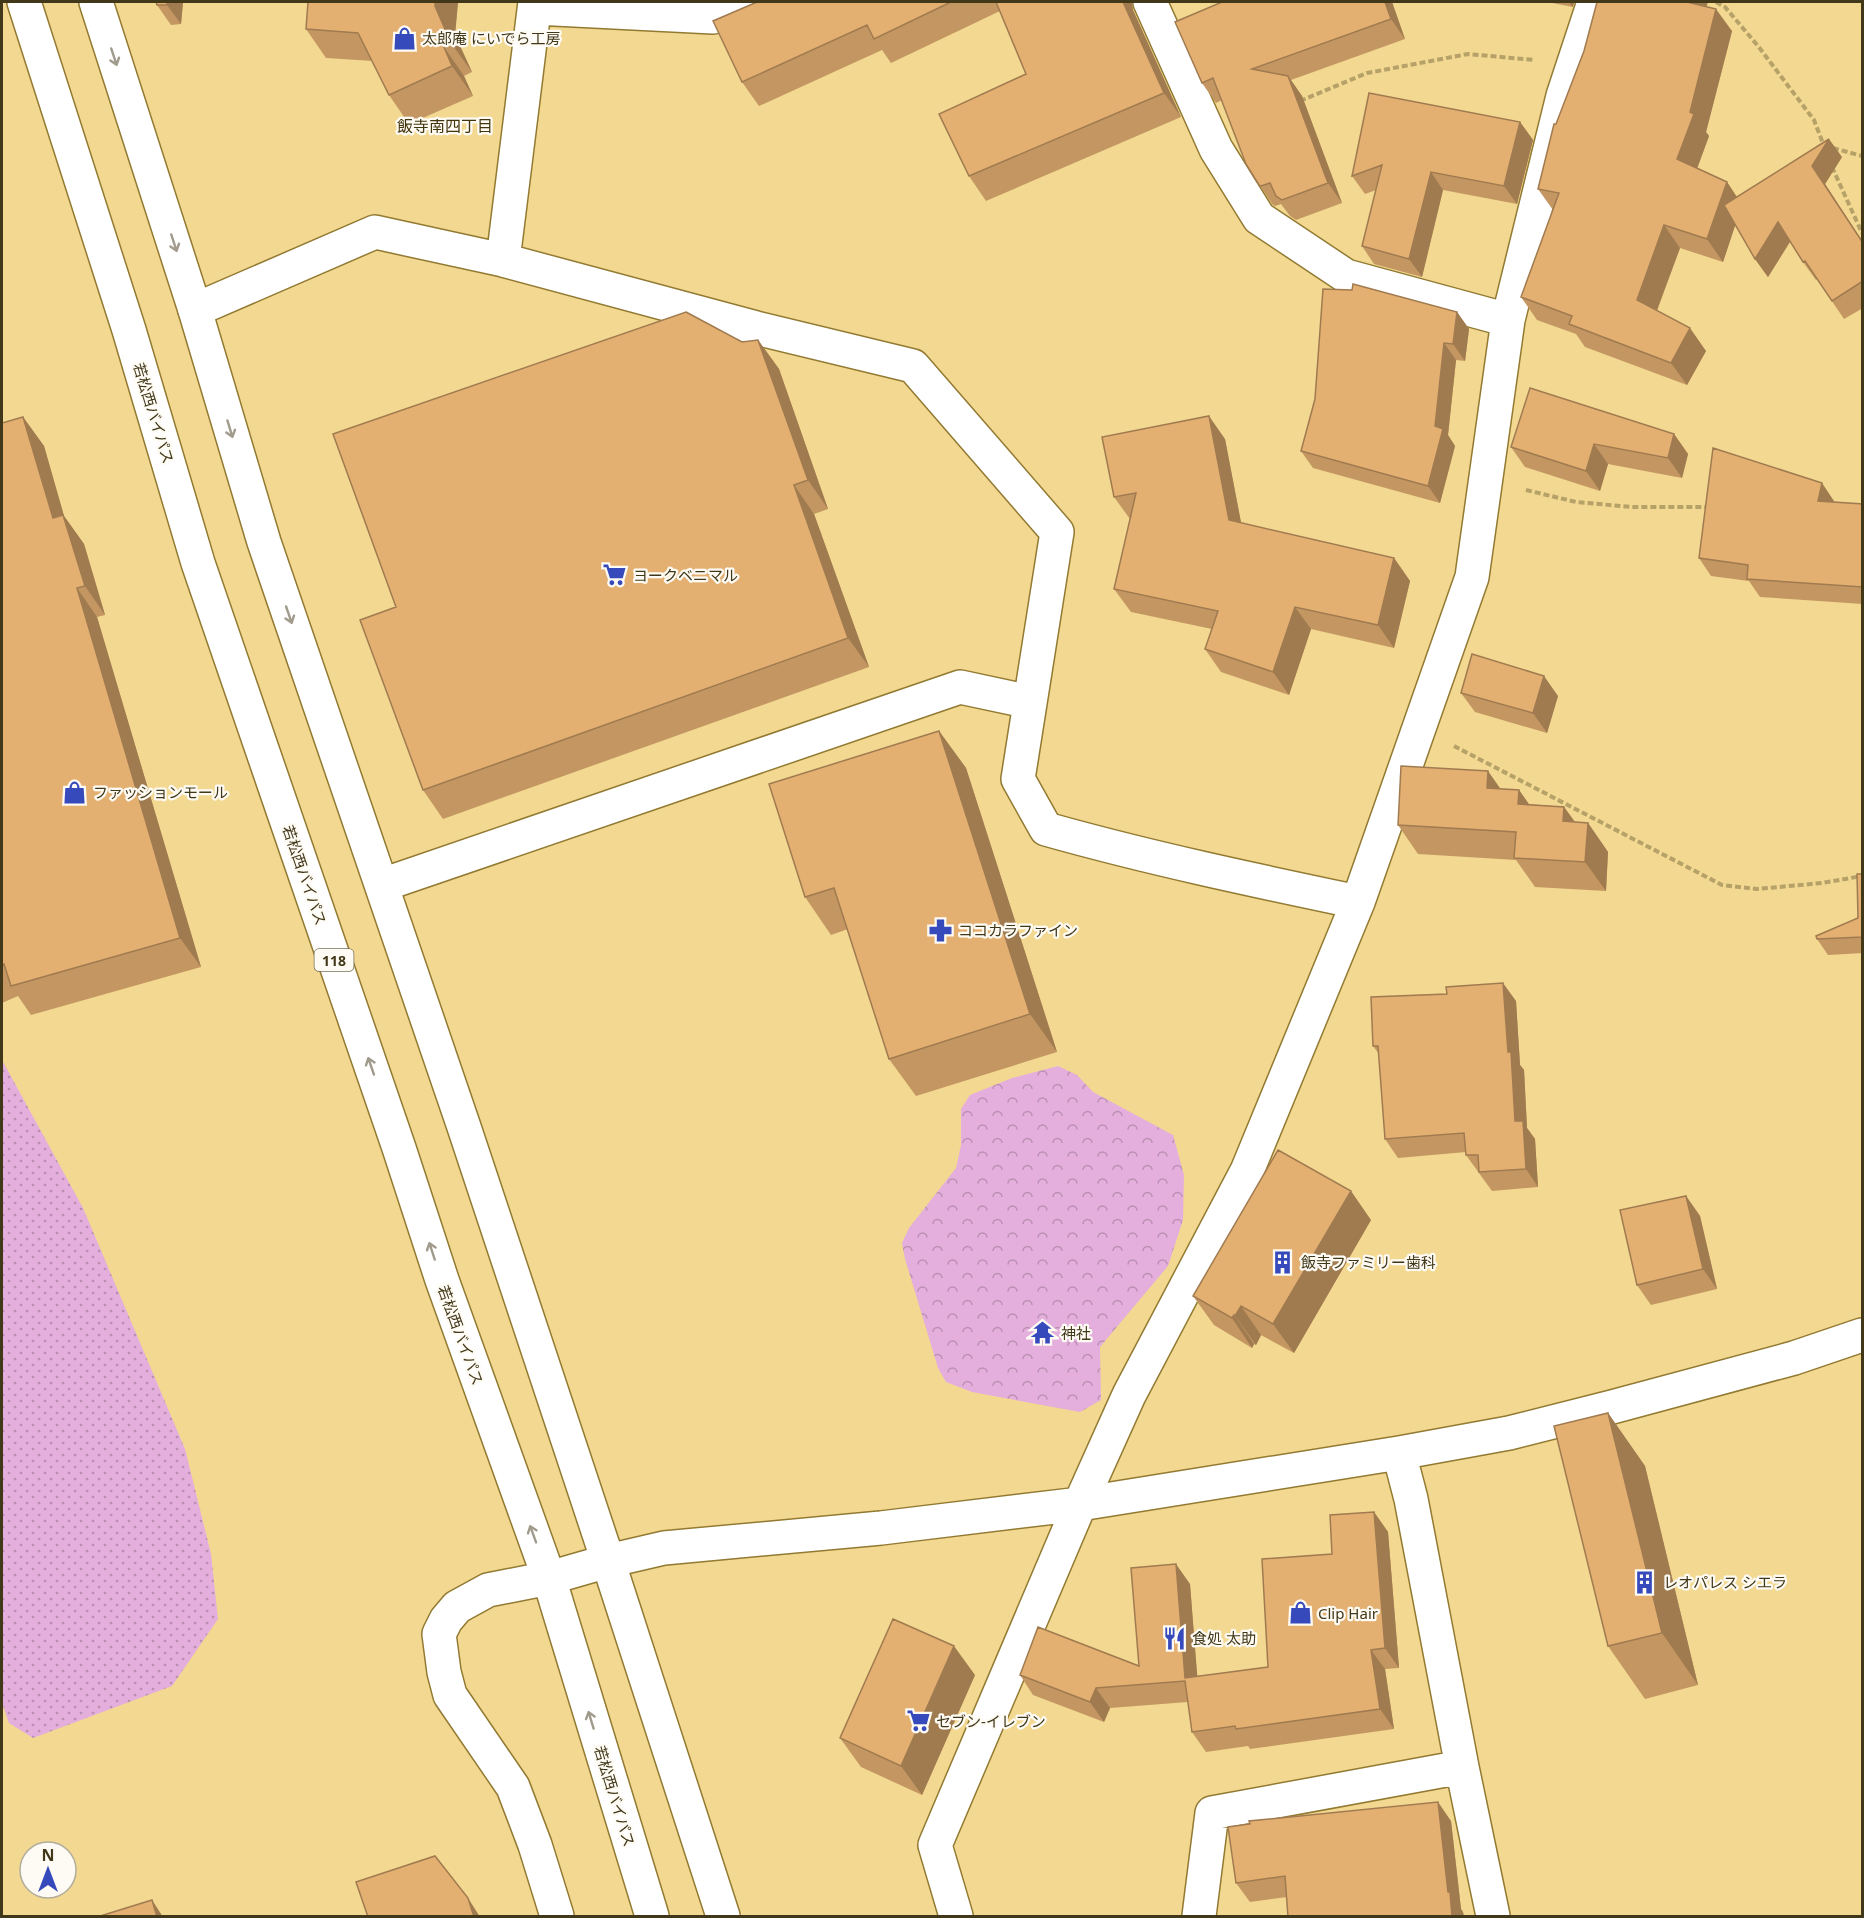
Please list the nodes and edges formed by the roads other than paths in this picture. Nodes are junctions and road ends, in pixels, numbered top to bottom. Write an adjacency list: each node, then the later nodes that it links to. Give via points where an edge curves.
1 (24, 2): 18 (main road, 若松西バイパス / 118, one-way to 1, via 442,1280 198,563 129,330)
2 (96, 2): 9 (main road, one-way to 9)
3 (748, 2): 7 (main road)
4 (1150, 2): 10 (main road, via 1216,149 1259,218 1346,276)
5 (1594, 2): 10 (main road, via 1563,96)
6 (535, 4): 7 (main road); 8 (main road)
7 (709, 10)
8 (503, 260): 9 (main road, via 375,232); 11 (main road, via 913,366 1057,532)
9 (195, 310): 12 (main road, one-way to 12, via 264,542)
10 (1508, 320): 13 (main road, via 1473,577)
11 (1030, 702): 12 (main road, via 960,687); 13 (main road, via 1018,779 1046,829 1113,848)
12 (382, 885): 17 (main road)
13 (1358, 902): 16 (main road, via 1246,1171 1129,1395)
14 (1863, 1335): 15 (main road, via 1794,1358 1612,1407 1509,1433)
15 (1399, 1453): 16 (main road); 19 (main road, via 1412,1499)
16 (1080, 1504): 17 (main road, via 664,1548); 23 (main road, via 934,1845)
17 (608, 1561): 18 (main road); 22 (main road)
18 (549, 1578): 20 (main road, via 488,1590 457,1606 439,1634 450,1695 513,1787); 21 (main road, 若松西バイパス / 118, one-way to 18)
19 (1462, 1767): 24 (main road, via 1212,1813); 25 (main road)
20 (557, 1917)
21 (652, 1917)
22 (723, 1917)
23 (956, 1917)
24 (1199, 1917)
25 (1493, 1917)

